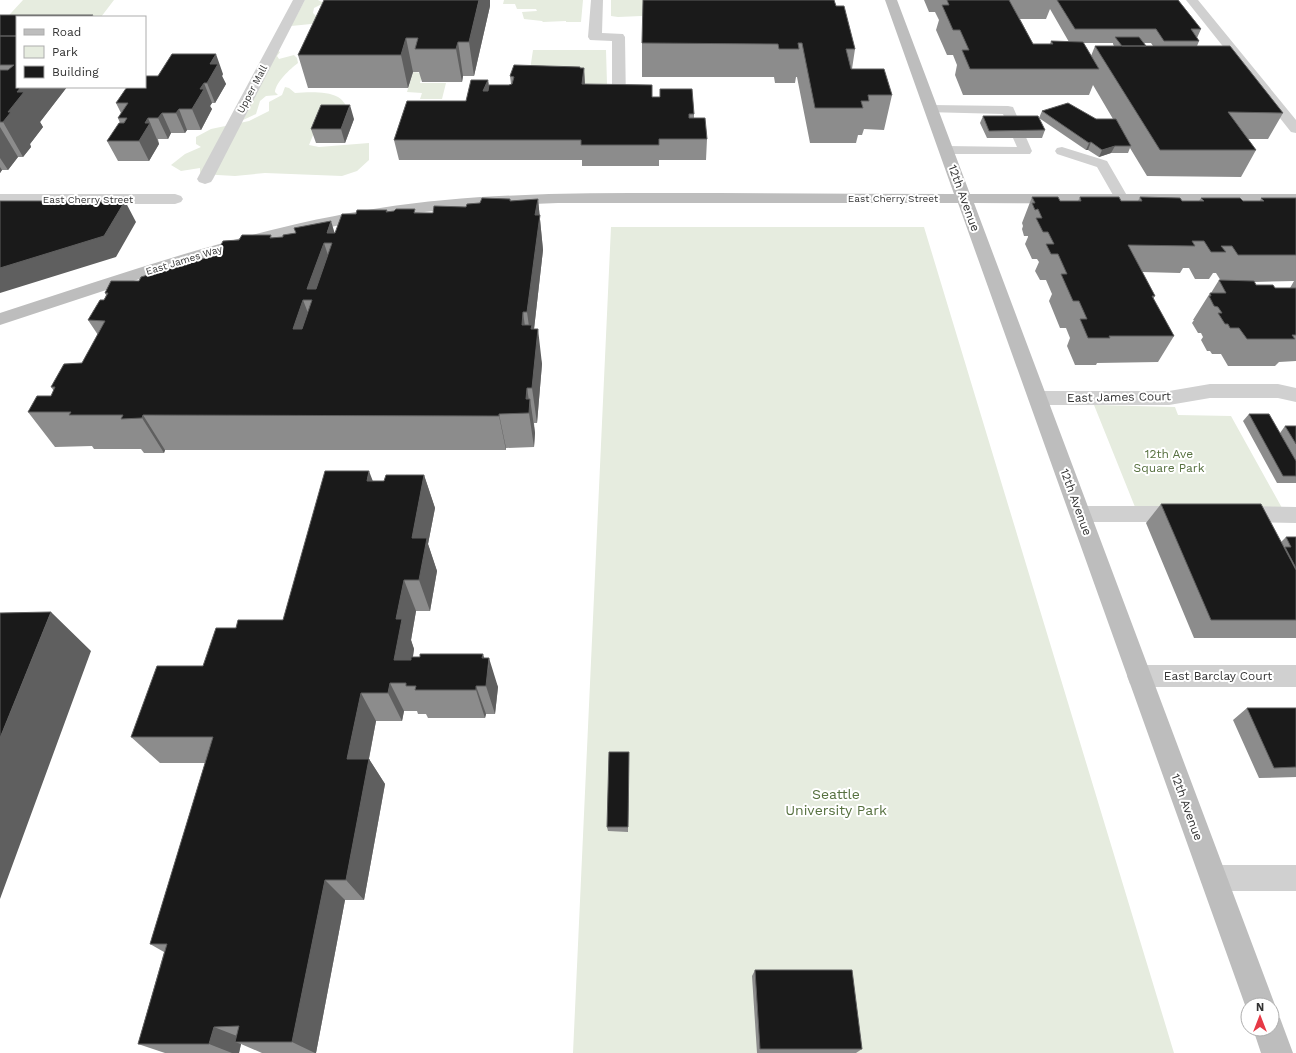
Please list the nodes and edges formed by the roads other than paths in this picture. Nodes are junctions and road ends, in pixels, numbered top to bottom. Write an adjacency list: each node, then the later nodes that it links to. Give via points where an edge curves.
1 (299, 0): 14 (street, Upper Mall)
2 (597, 0): 7 (street, via 595,37 618,37)
3 (891, 0): 8 (main road, 12th Avenue)
4 (1192, 0): 6 (street)
5 (1230, 66): 6 (lane)
6 (1245, 66): 10 (street)
7 (619, 105)
8 (931, 109): 9 (lane, via 1008,110); 12 (main road, 12th Avenue)
9 (1013, 123)
10 (1296, 129)
11 (1020, 138): 12 (lane, via 1025,151)
12 (946, 150): 18 (main road, 12th Avenue)
13 (1062, 151): 19 (lane, via 1102,164)
14 (205, 179)
15 (586, 198): 18 (main road, East Cherry Street); 21 (main road, East James Way, via 452,204 373,214 321,224 205,253)
16 (0, 199): 17 (street, East Cherry Street)
17 (175, 199)
18 (964, 199): 19 (main road, East Cherry Street); 23 (main road, 12th Avenue)
19 (1122, 199): 20 (main road, East Cherry Street)
20 (1296, 200)
21 (0, 319)
22 (1296, 395): 23 (street, East James Court, via 1278,391 1210,391 1169,398)
23 (1038, 398): 24 (main road, 12th Avenue)
24 (1081, 514): 25 (lane); 28 (main road, 12th Avenue)
25 (1201, 514)
26 (1225, 514): 27 (lane)
27 (1296, 515)
28 (1139, 676): 29 (street, East Barclay Court); 30 (main road, 12th Avenue)
29 (1296, 676)
30 (1213, 878): 31 (lane); 32 (main road, 12th Avenue)
31 (1296, 878)
32 (1257, 997)
33 (1271, 1037): 34 (main road)
34 (1277, 1053)

